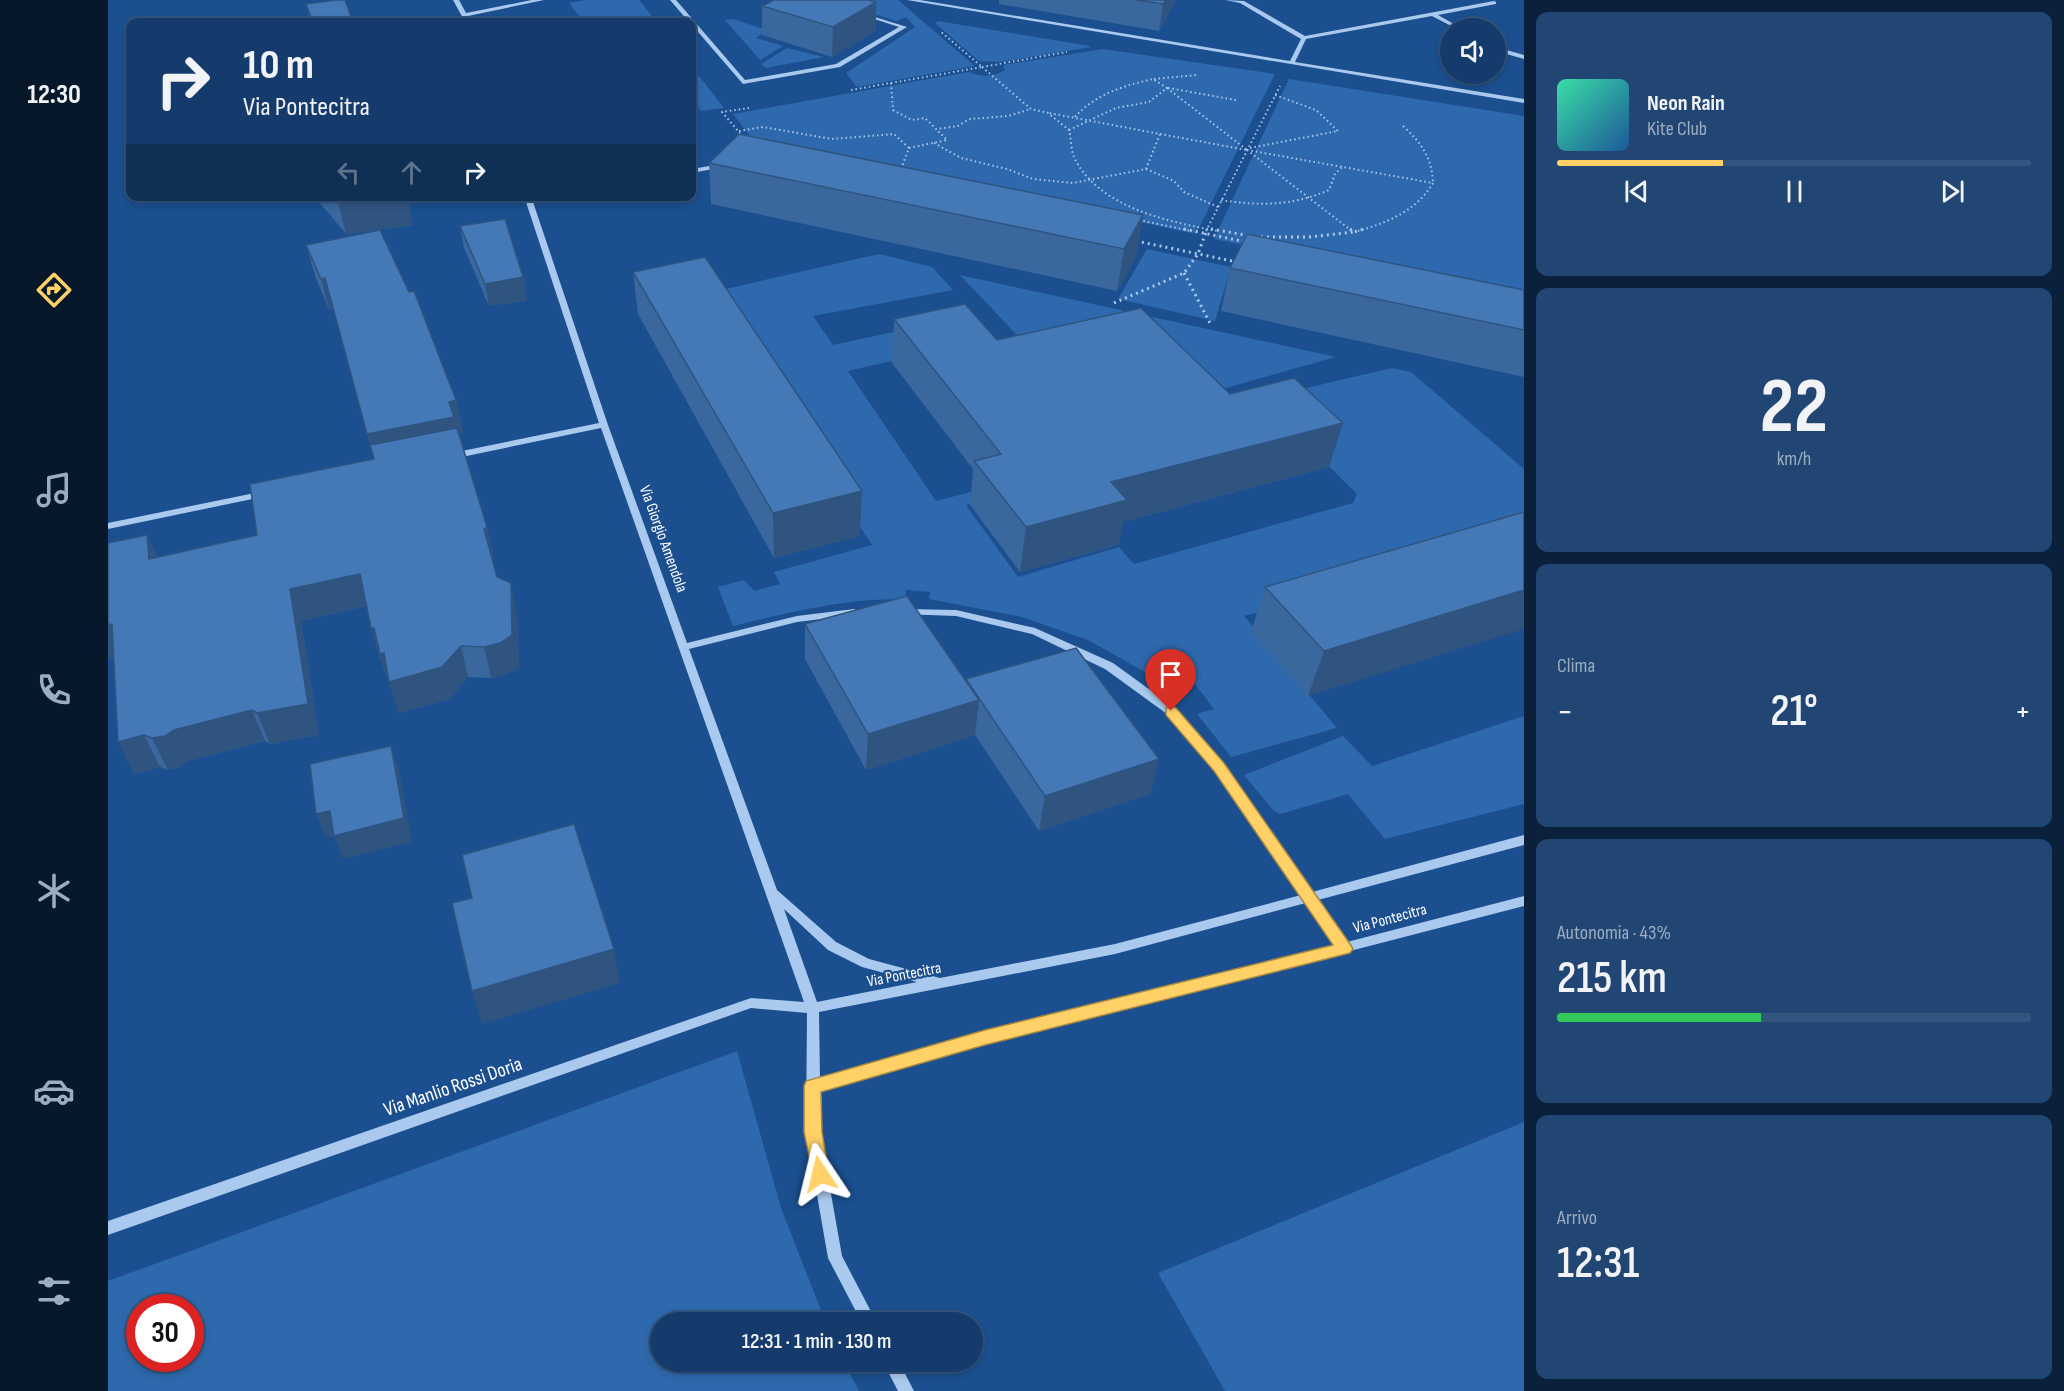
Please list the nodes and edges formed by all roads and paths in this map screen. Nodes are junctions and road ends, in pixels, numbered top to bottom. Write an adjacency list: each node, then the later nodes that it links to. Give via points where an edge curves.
1 (456, 0): 9 (street)
2 (541, 0): 9 (street)
3 (673, 0): 11 (street)
4 (910, 0): 19 (street)
5 (1228, 0): 15 (street, via 1242,2)
6 (1494, 3): 8 (street)
7 (853, 11): 14 (street, via 904,27 838,66 743,82)
8 (1432, 14): 12 (street); 15 (street)
9 (465, 15): 10 (street)
10 (466, 18)
11 (688, 18)
12 (1440, 18)
13 (932, 24): 20 (path)
14 (696, 27)
15 (1304, 38): 19 (street)
16 (1068, 52): 20 (path)
17 (1506, 52): 18 (street)
18 (1524, 57)
19 (1292, 62): 24 (path); 26 (street)
20 (982, 67): 21 (path); 28 (path)
21 (891, 83): 23 (path); 33 (path, via 893,110 912,120 925,118)
22 (1167, 88): 25 (path); 30 (path, via 1154,79 1130,84 1104,94); 31 (path, via 1149,102 1116,108); 40 (path)
23 (846, 91)
24 (1275, 95): 40 (path); 40 (path, via 1316,110 1338,131)
25 (1236, 100)
26 (1524, 101)
27 (756, 106): 35 (path, via 722,112)
28 (1031, 110): 29 (path); 33 (path, via 970,119 958,126)
29 (1048, 113): 30 (path); 34 (path)
30 (1074, 118): 31 (path)
31 (1086, 120): 34 (path); 36 (path)
32 (1403, 126): 47 (path, via 1423,146 1432,165)
33 (936, 129): 38 (path, via 947,140)
34 (1069, 130): 46 (path, via 1068,145)
35 (738, 131): 37 (path); 39 (path, via 763,127 832,139 894,134)
36 (1160, 134): 40 (path); 43 (path)
37 (746, 142)
38 (934, 143): 39 (path); 46 (path, via 961,158 1032,179 1073,183)
39 (909, 148): 45 (path)
40 (1247, 149): 42 (path); 48 (path); 49 (path)
41 (735, 164): 44 (street)
42 (1343, 166): 47 (path); 48 (path, via 1329,190)
43 (1146, 169): 46 (path); 51 (path)
44 (696, 170)
45 (900, 173)
46 (1090, 180): 53 (path, via 1108,194 1147,212)
47 (1432, 183): 54 (path, via 1426,197 1404,212 1378,226)
48 (1311, 199): 49 (path, via 1258,207); 54 (path)
49 (1221, 200): 51 (path)
50 (528, 201): 63 (street, Via Giorgio Amendola)
51 (1218, 207): 53 (path)
52 (1134, 219): 55 (path)
53 (1207, 229): 54 (path, via 1262,237); 55 (path)
54 (1354, 232)
55 (1205, 234): 57 (path); 58 (path)
56 (1134, 241): 58 (path)
57 (1250, 243)
58 (1198, 254): 59 (path); 60 (path)
59 (1242, 263)
60 (1184, 273): 61 (path); 62 (path)
61 (1114, 303)
62 (1211, 325)
63 (604, 425): 64 (street); 69 (street, Via Giorgio Amendola)
64 (442, 458)
65 (270, 493): 66 (street)
66 (108, 526)
67 (867, 611): 69 (street, via 797,619)
68 (890, 611): 72 (street, via 956,613 1035,631 1109,666 1178,719 1219,767)
69 (684, 647): 71 (street, Via Giorgio Amendola)
70 (1524, 840): 72 (street, Via Pontecitra)
71 (772, 891): 75 (street, Via Giorgio Amendola, via 832,946 866,963); 76 (street, Via Giorgio Amendola)
72 (1309, 897): 74 (street); 75 (street, Via Pontecitra, via 1115,949)
73 (1524, 901): 74 (street, Via Pontecitra)
74 (1345, 949): 77 (street, Via Pontecitra, via 985,1038)
75 (942, 984): 76 (street, Via Pontecitra)
76 (813, 1008): 77 (street); 78 (street, Via Manlio Rossi Doria, via 751,1003)
77 (812, 1086): 79 (street, via 813,1132 835,1258)
78 (108, 1228)
79 (864, 1312)
80 (896, 1372): 81 (street)
81 (906, 1391)

